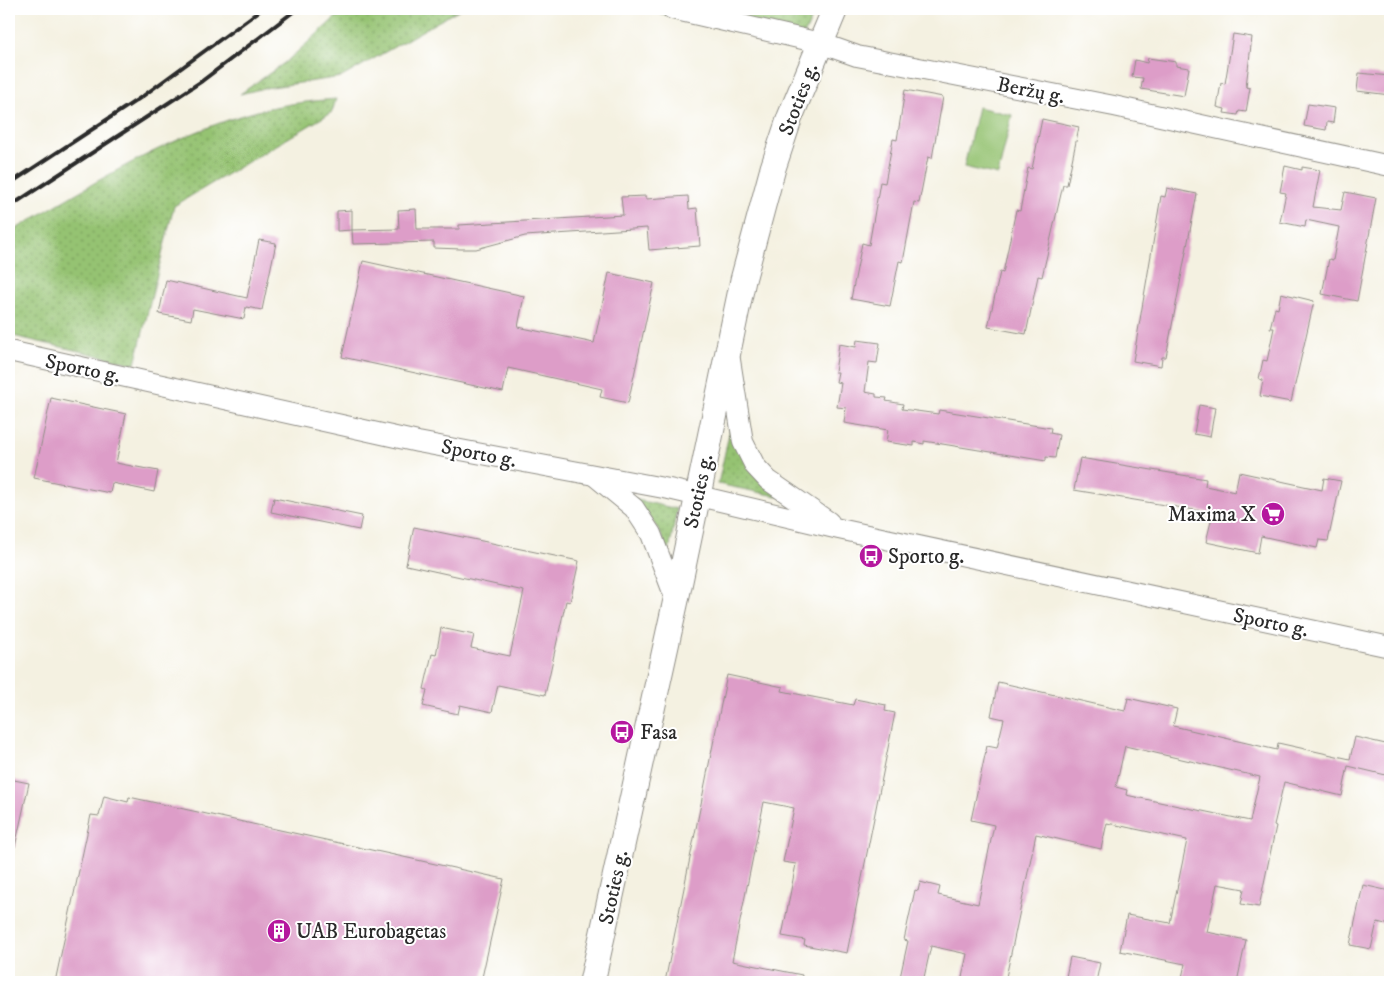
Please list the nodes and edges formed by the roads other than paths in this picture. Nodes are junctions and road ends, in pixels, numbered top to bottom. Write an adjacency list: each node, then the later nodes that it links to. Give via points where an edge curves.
1 (672, 9): 3 (street, Beržų g.)
2 (835, 9): 3 (main road, Stoties g.)
3 (820, 43): 4 (street, Beržų g., via 857,56 1142,112); 6 (main road, Stoties g., via 773,168 743,280)
4 (1390, 166)
5 (9, 351): 7 (street, Sporto g., via 418,442)
6 (728, 352): 8 (main road, Stoties g.); 9 (street, via 743,442 754,466 768,480)
7 (594, 474): 8 (street, Sporto g.); 10 (street, via 634,508 651,534)
8 (697, 496): 9 (street, Sporto g.); 10 (main road, Stoties g.)
9 (838, 529): 11 (street, Sporto g.)
10 (676, 600): 12 (main road, Stoties g.)
11 (1390, 647)
12 (592, 982)

